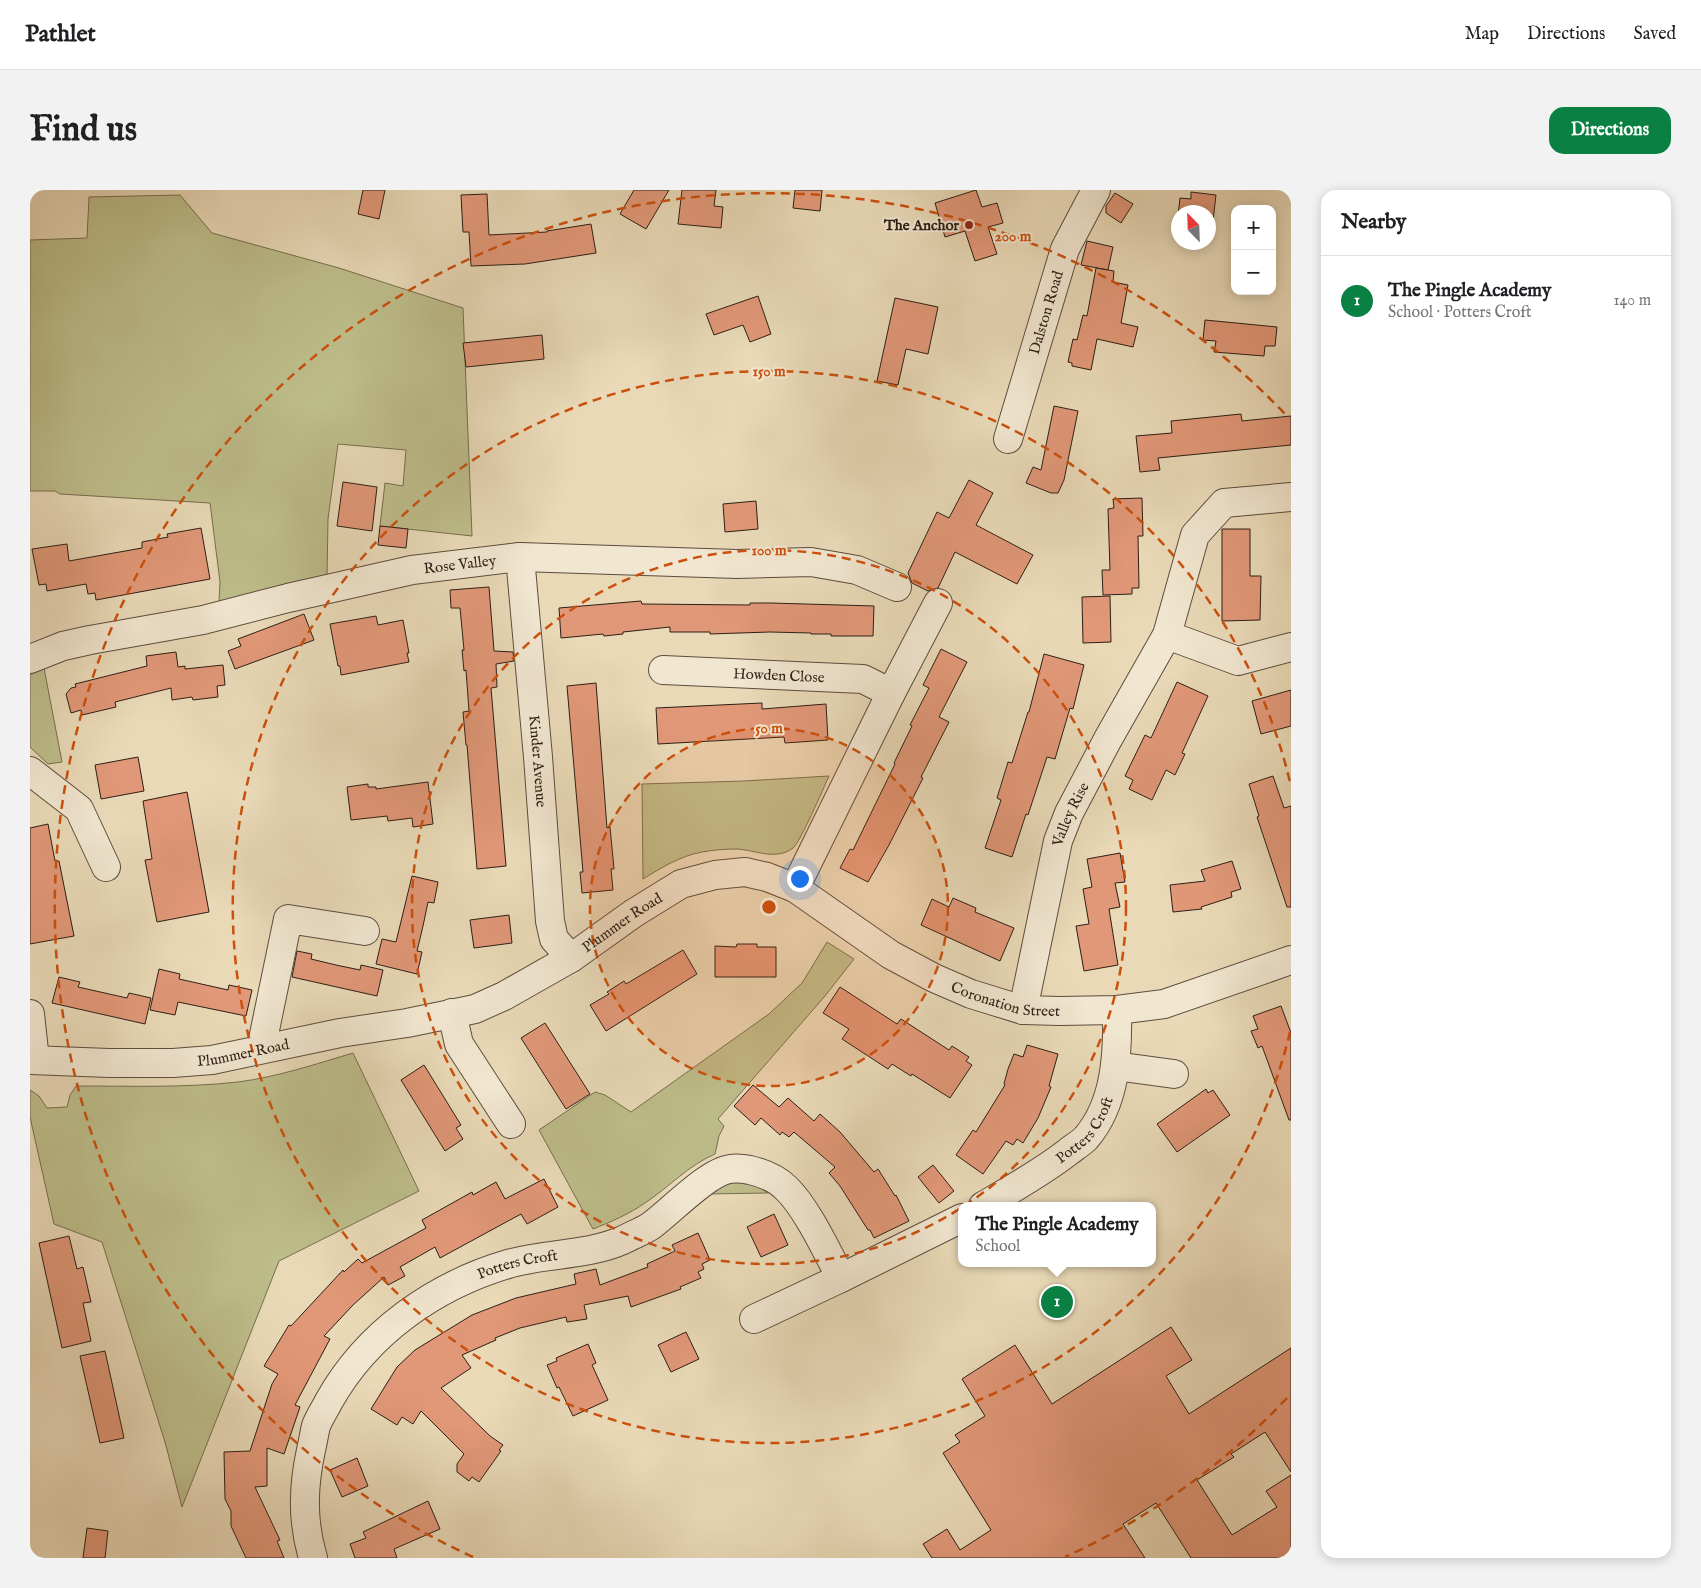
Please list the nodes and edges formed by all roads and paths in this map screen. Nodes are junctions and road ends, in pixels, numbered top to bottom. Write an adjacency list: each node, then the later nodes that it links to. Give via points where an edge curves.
1 (1096, 190): 2 (street, Dalston Road, via 1065,249)
2 (1008, 439)
3 (1291, 497): 7 (street, Valley Rise, via 1224,503 1196,534)
4 (520, 557): 5 (street, Rose Valley, via 737,564 811,562 857,570); 9 (street, Rose Valley, via 412,570 203,620 72,644); 17 (street, Kinder Avenue, via 550,921 554,939)
5 (897, 586)
6 (938, 603): 11 (street)
7 (1167, 635): 8 (street, via 1238,661); 19 (street, Valley Rise, via 1069,813 1058,841)
8 (1291, 647)
9 (30, 659)
10 (663, 670): 11 (street, Howden Close, via 863,679)
11 (891, 694): 15 (street)
12 (30, 771): 13 (street, via 79,810)
13 (106, 867)
14 (745, 872): 15 (street, Coronation Street, via 767,876); 17 (street, Plummer Road, via 681,884)
15 (795, 888): 19 (street, Coronation Street, via 891,955 971,994)
16 (365, 931): 23 (street, via 288,919)
17 (571, 958): 21 (street, Plummer Road, via 504,996 475,1009)
18 (1291, 960): 20 (street, Coronation Street, via 1164,1004)
19 (1023, 1010): 20 (street, Coronation Street)
20 (1117, 1010): 25 (street, Potters Croft)
21 (452, 1013): 23 (street, Plummer Road); 27 (street, via 459,1044)
22 (30, 1014): 24 (street)
23 (261, 1049): 24 (street, Plummer Road, via 212,1060 173,1063)
24 (32, 1060)
25 (1115, 1066): 26 (street); 28 (street, Potters Croft, via 1103,1108 1085,1138 1048,1168)
26 (1174, 1074)
27 (511, 1124)
28 (990, 1202)
29 (958, 1220): 30 (street)
30 (841, 1278): 31 (street); 32 (street, Potters Croft, via 802,1207 786,1187 769,1176 750,1170 730,1169 709,1177 649,1227 620,1241 509,1264 468,1278 434,1296 388,1328 362,1353 341,1381 316,1426 308,1462 304,1507 307,1539)
31 (754, 1319)
32 (313, 1558)

